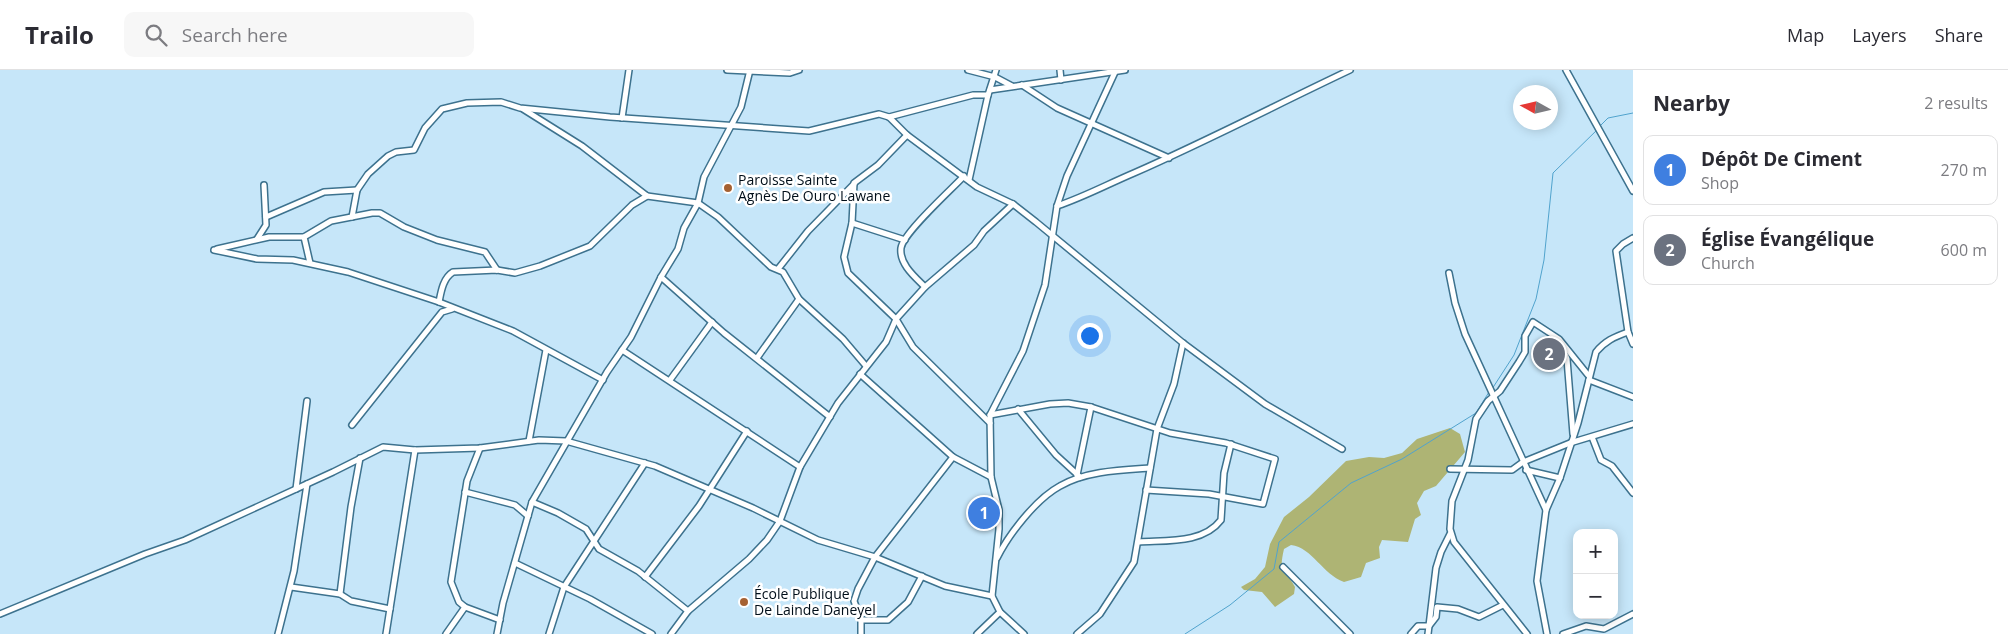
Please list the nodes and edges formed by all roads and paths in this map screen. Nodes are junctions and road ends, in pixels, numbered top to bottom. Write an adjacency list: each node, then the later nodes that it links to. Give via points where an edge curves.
1 (629, 70): 19 (street)
2 (727, 70): 10 (street)
3 (798, 70): 10 (street, via 790,73)
4 (968, 70): 12 (street)
5 (996, 70): 12 (street)
6 (1060, 70): 13 (street)
7 (1125, 70): 11 (street)
8 (1350, 70): 23 (street)
9 (1566, 70): 29 (street)
10 (750, 71): 21 (street, via 741,107)
11 (1115, 71): 13 (street); 20 (street)
12 (995, 76): 15 (street); 16 (street)
13 (1061, 80): 14 (street)
14 (1022, 85): 15 (street); 20 (street, via 1040,99)
15 (1012, 87): 16 (street)
16 (989, 93): 18 (street); 25 (street)
17 (520, 108): 19 (street); 28 (street, via 501,102 442,108 425,128 414,150 396,152 379,163); 30 (street, via 582,146)
18 (889, 117): 21 (street, via 879,114 809,131); 22 (street)
19 (622, 118): 21 (street)
20 (1091, 124): 23 (street); 33 (street)
21 (730, 125): 31 (street, via 704,177)
22 (907, 135): 24 (street); 26 (street)
23 (1169, 158): 33 (street)
24 (964, 176): 25 (street); 41 (street)
25 (969, 180): 32 (street)
26 (854, 184): 36 (street); 43 (street, via 808,231)
27 (264, 185): 34 (street)
28 (358, 190): 34 (street, via 324,192); 35 (street)
29 (1633, 191)
30 (647, 196): 31 (street); 44 (street, via 632,205 590,246 528,270 515,273)
31 (698, 203): 43 (street, via 718,217 771,267); 46 (street, via 684,228 678,249)
32 (1013, 204): 37 (street); 47 (street, via 974,245)
33 (1057, 206): 37 (street)
34 (266, 217): 40 (street, via 266,225)
35 (352, 217): 38 (street, via 331,221); 44 (street, via 380,213 437,240 485,252)
36 (852, 223): 41 (street); 51 (street, via 844,257 848,273)
37 (1053, 236): 55 (street); 70 (street, via 1037,311 1023,350)
38 (304, 237): 40 (street, via 281,235); 42 (street)
39 (1633, 238): 53 (street, via 1616,251)
40 (257, 240): 42 (street, via 214,250 257,259)
41 (905, 240): 47 (street, via 901,247 902,258)
42 (310, 263): 49 (street)
43 (778, 269): 48 (street)
44 (497, 270): 49 (street, via 448,274)
45 (1449, 273): 66 (street, via 1454,303 1465,334)
46 (660, 277): 52 (street); 58 (street)
47 (924, 287): 51 (street)
48 (799, 299): 59 (street); 60 (street)
49 (439, 302): 50 (street)
50 (453, 309): 57 (street, via 513,332); 74 (street, via 442,312)
51 (896, 319): 60 (street, via 886,342); 72 (street, via 913,347)
52 (712, 322): 59 (street); 64 (street)
53 (1628, 332): 56 (street); 62 (street, via 1600,346)
54 (1559, 339): 62 (street); 66 (street, via 1533,322 1526,336 1525,352); 77 (street, via 1567,359)
55 (1183, 343): 75 (street, via 1174,384); 84 (street, via 1265,404)
56 (1633, 344)
57 (546, 350): 63 (street); 80 (street)
58 (622, 350): 63 (street); 64 (street)
59 (757, 358): 71 (street)
60 (866, 366): 61 (street)
61 (860, 374): 71 (street); 86 (street)
62 (1589, 378): 65 (street); 77 (street)
63 (603, 380): 79 (street)
64 (670, 380): 76 (street)
65 (1633, 396)
66 (1494, 397): 88 (street); 93 (street, via 1476,419)
67 (307, 401): 99 (street)
68 (1092, 407): 69 (street, via 1068,403); 75 (street); 95 (street)
69 (1018, 410): 70 (street); 95 (street)
70 (990, 415): 72 (street)
71 (830, 417): 90 (street)
72 (990, 423): 96 (street)
73 (1633, 424): 78 (street)
74 (352, 425)
75 (1157, 429): 82 (street); 91 (street)
76 (747, 431): 90 (street); 100 (street)
77 (1573, 437): 81 (street)
78 (1592, 437): 81 (street); 103 (street, via 1601,460 1612,466)
79 (566, 440): 80 (street); 89 (street); 105 (street)
80 (529, 441): 83 (street)
81 (1570, 443): 88 (street); 97 (street)
82 (1231, 444): 104 (street, via 1224,473); 104 (street, via 1272,457 1276,463 1263,504)
83 (480, 448): 85 (street); 102 (street)
84 (1342, 449)
85 (415, 450): 87 (street, via 383,447); 124 (street)
86 (952, 457): 96 (street); 112 (street)
87 (360, 458): 98 (street); 120 (street, via 350,507)
88 (1523, 462): 93 (street, via 1512,470); 94 (street)
89 (645, 463): 100 (street); 110 (street)
90 (800, 467): 108 (street)
91 (1150, 468): 95 (street); 101 (street)
92 (1450, 469): 93 (street)
93 (1464, 469): 109 (street, via 1452,501)
94 (1526, 470): 97 (street); 106 (street)
95 (1078, 476): 114 (street, via 1059,486 1035,508 1016,528)
96 (991, 477): 114 (street, via 999,510)
97 (1560, 478): 106 (street)
98 (307, 484): 99 (street); 119 (street)
99 (296, 489): 127 (street, via 185,540)
100 (710, 489): 108 (street); 117 (street)
101 (1146, 490): 104 (street, via 1209,494); 111 (street)
102 (465, 492): 107 (street, via 515,505); 123 (street, via 452,582)
103 (1633, 493)
104 (1223, 498): 111 (street, via 1221,520 1202,536)
105 (532, 502): 107 (street); 110 (street, via 586,529)
106 (1546, 510): 147 (street, via 1537,581)
107 (528, 516): 113 (street)
108 (780, 521): 112 (street, via 818,540); 125 (street, via 749,559)
109 (1450, 534): 122 (street); 131 (street, via 1436,568)
110 (595, 540): 117 (street, via 599,549); 118 (street)
111 (1139, 542): 142 (street, via 1134,562 1124,579 1100,614)
112 (875, 557): 116 (street); 130 (street, via 854,601)
113 (516, 562): 118 (street); 129 (street)
114 (994, 563): 121 (street)
115 (1282, 567): 143 (street)
116 (922, 576): 121 (street, via 945,586); 130 (street, via 908,602 888,620)
117 (645, 577): 125 (street)
118 (564, 587): 136 (street); 137 (street)
119 (290, 588): 120 (street); 132 (street)
120 (340, 594): 124 (street, via 351,601)
121 (992, 596): 126 (street)
122 (1503, 605): 131 (street, via 1479,617 1458,609 1437,607 1436,617); 146 (street)
123 (465, 607): 129 (street); 134 (street)
124 (390, 609): 133 (street)
125 (688, 611): 138 (street)
126 (1000, 612): 140 (street); 141 (street)
127 (0, 614)
128 (1633, 614): 148 (street, via 1604,629 1586,626)
129 (500, 620): 135 (street)
130 (861, 620): 139 (street)
131 (1429, 626): 144 (street, via 1418,626); 145 (street)
132 (278, 634)
133 (386, 634)
134 (446, 634)
135 (497, 634)
136 (549, 634)
137 (652, 634)
138 (671, 634)
139 (861, 634)
140 (977, 634)
141 (1024, 634)
142 (1077, 634)
143 (1350, 634)
144 (1411, 634)
145 (1428, 634)
146 (1527, 634)
147 (1547, 634)
148 (1563, 634)

